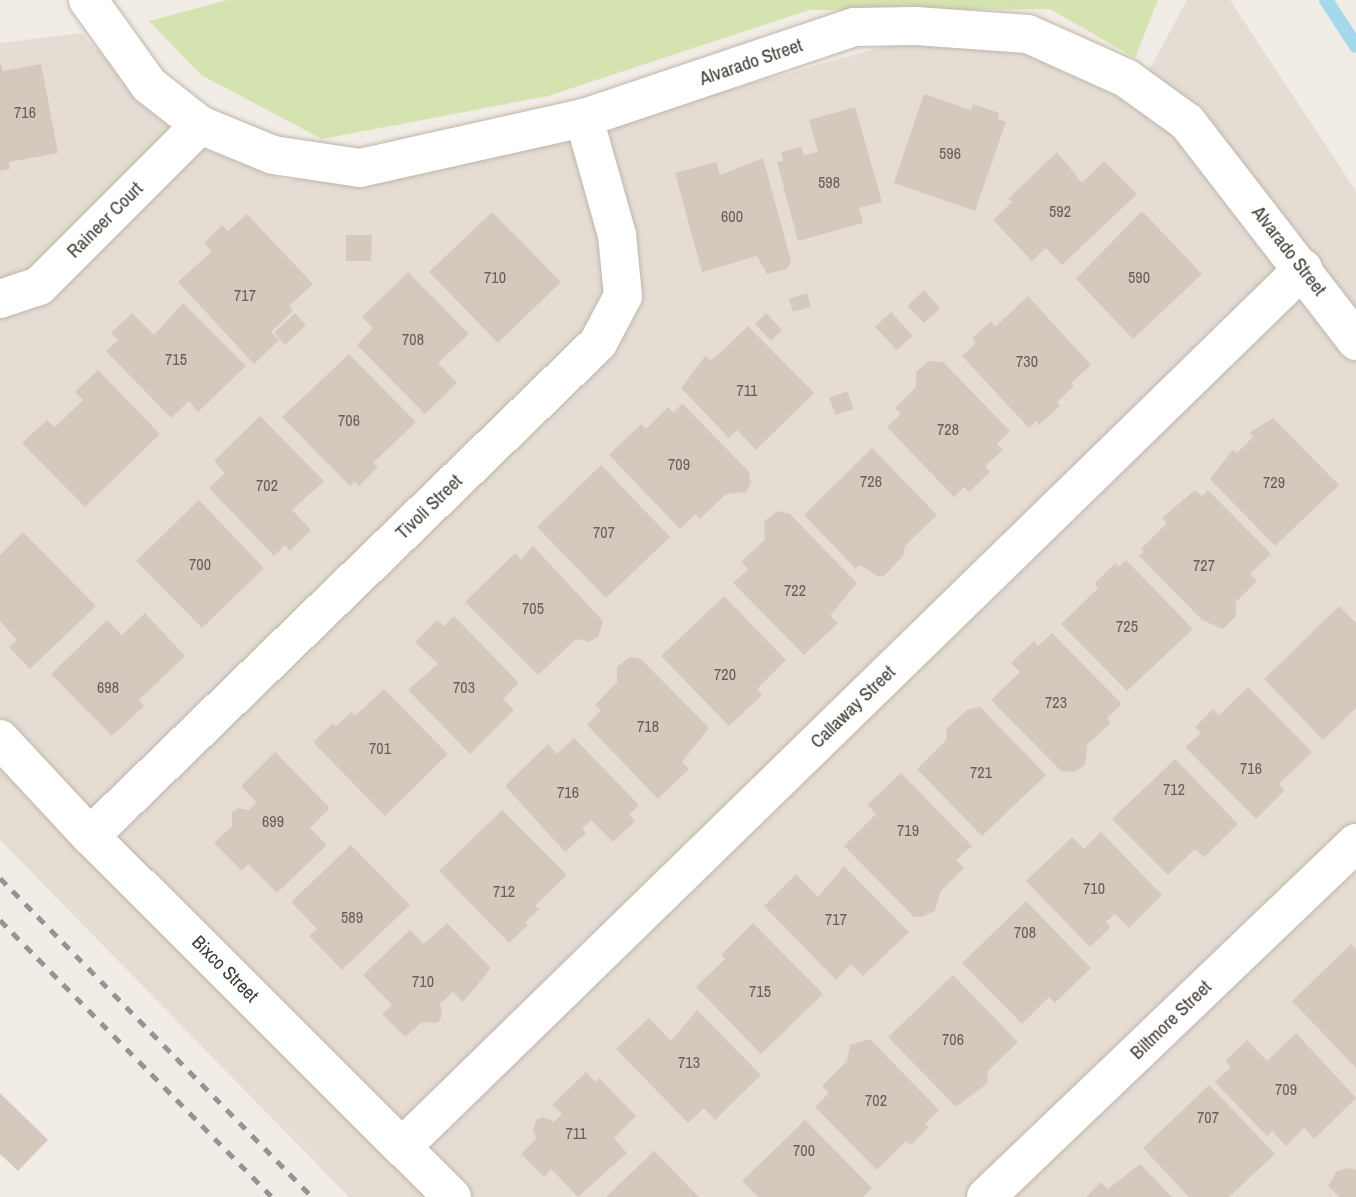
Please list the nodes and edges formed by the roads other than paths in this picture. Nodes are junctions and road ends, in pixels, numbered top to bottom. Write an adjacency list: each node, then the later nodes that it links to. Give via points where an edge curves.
1 (92, 8): 3 (street, Alvarado Street, via 149,85)
2 (584, 118): 3 (street, Alvarado Street, via 360,168 272,155); 4 (street, Alvarado Street, via 853,27 1028,34 1126,78 1187,122); 8 (street, Tivoli Street, via 617,235 623,296 598,343)
3 (201, 125): 5 (street, Raineer Court, via 39,286)
4 (1303, 269): 6 (street, Alvarado Street); 10 (street, Callaway Street)
5 (0, 299)
6 (1356, 341)
7 (0, 739): 8 (street, Bixco Street)
8 (90, 836): 10 (street, Bixco Street)
9 (1356, 843): 12 (street, Biltmore Street)
10 (402, 1146): 11 (street, Bixco Street)
11 (452, 1197)
12 (986, 1197)

